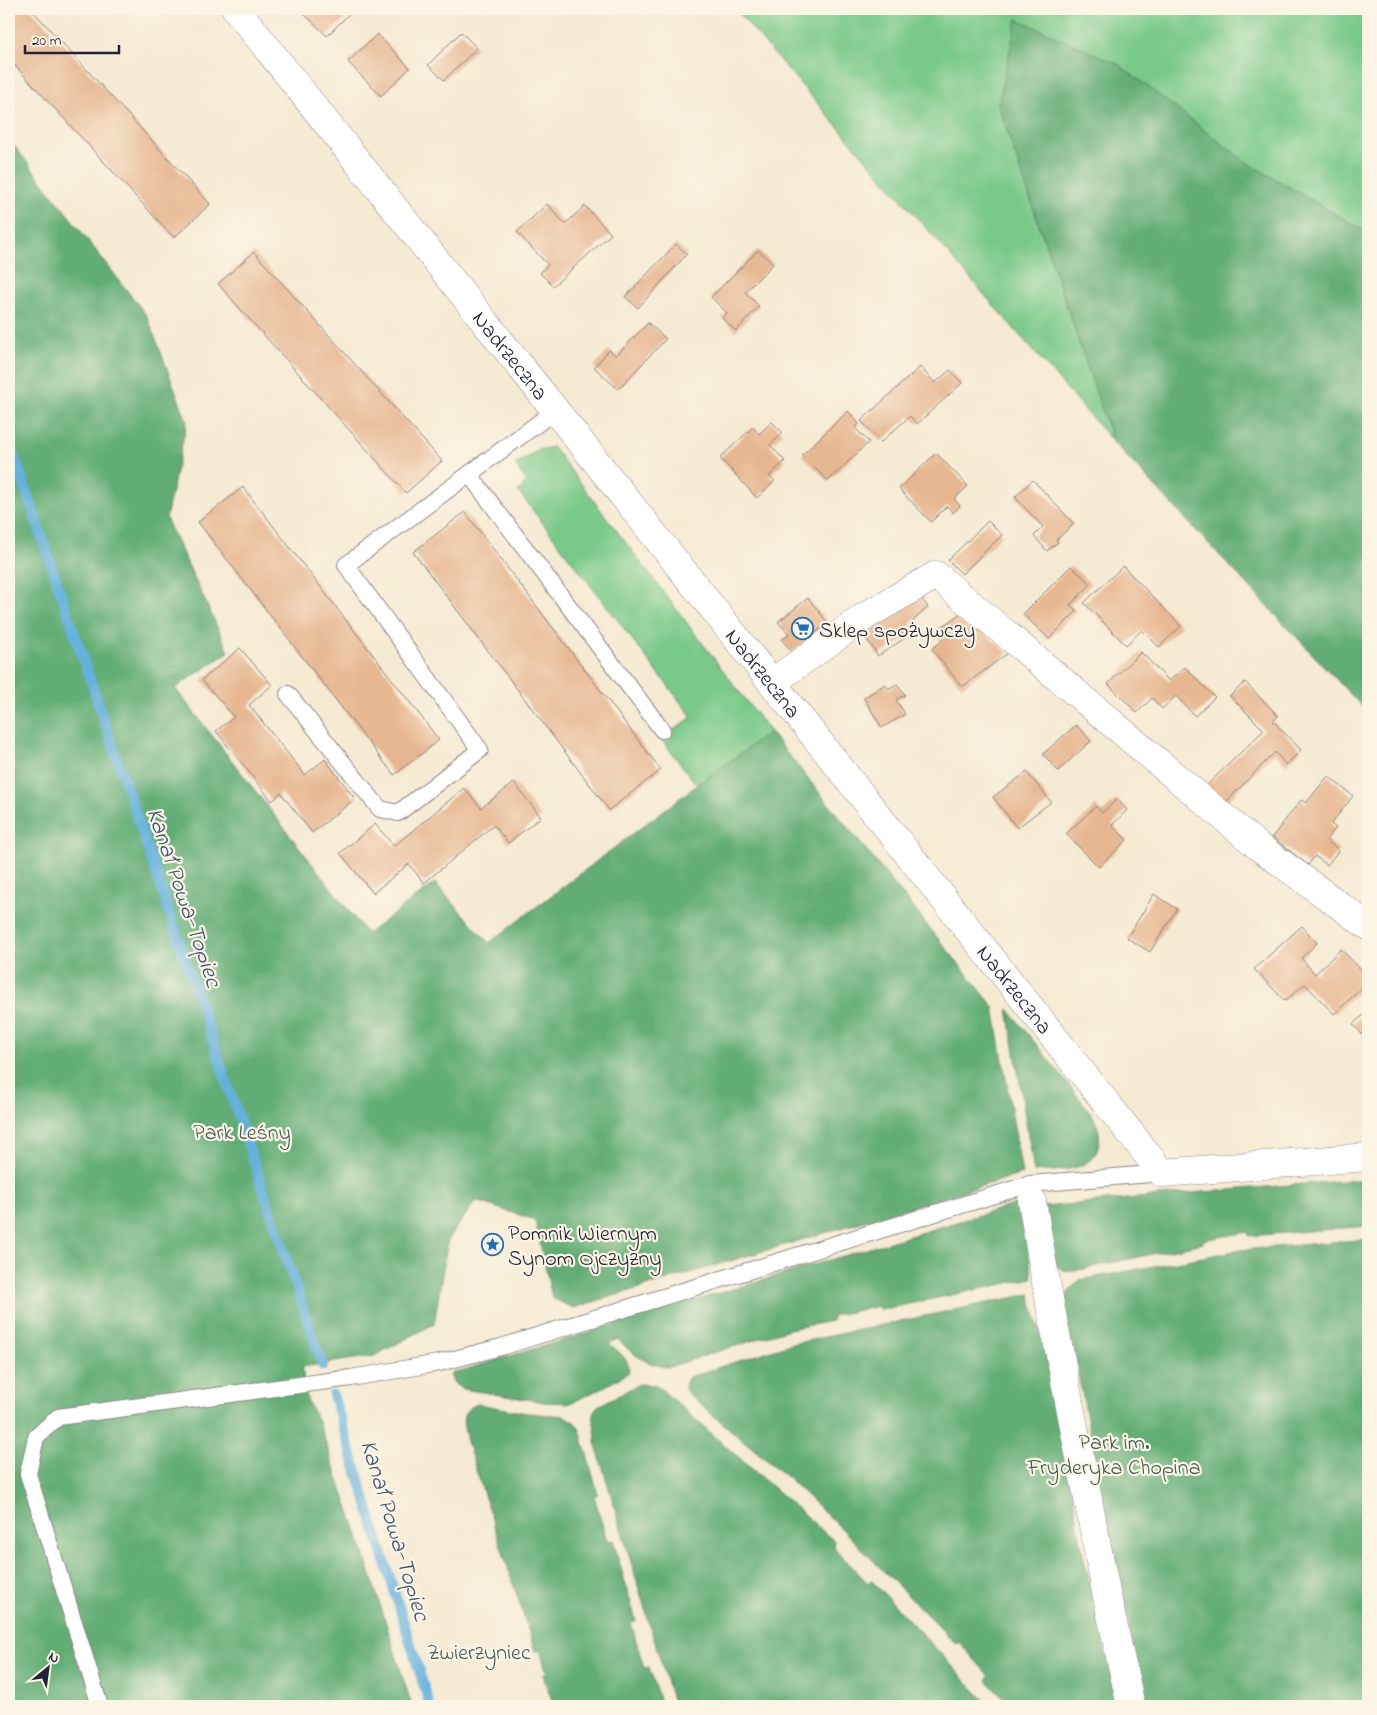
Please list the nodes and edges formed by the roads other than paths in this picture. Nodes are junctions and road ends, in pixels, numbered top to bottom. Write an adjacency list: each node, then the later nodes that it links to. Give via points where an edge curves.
1 (236, 9): 2 (street, Nadrzeczna)
2 (556, 410): 3 (lane); 4 (street, Nadrzeczna)
3 (469, 474): 5 (lane, via 346,565 480,750 398,812 380,809); 6 (lane)
4 (773, 682): 7 (street, via 868,615 936,575 1259,847); 9 (street, Nadrzeczna)
5 (288, 694)
6 (662, 730)
7 (1368, 926)
8 (1368, 1157): 9 (street)
9 (1162, 1172): 11 (lane, via 1030,1184 501,1347 439,1363 351,1378 58,1417 36,1437 28,1474)
10 (1032, 1200): 12 (street, via 1106,1592)
11 (100, 1706)
12 (1131, 1706)

